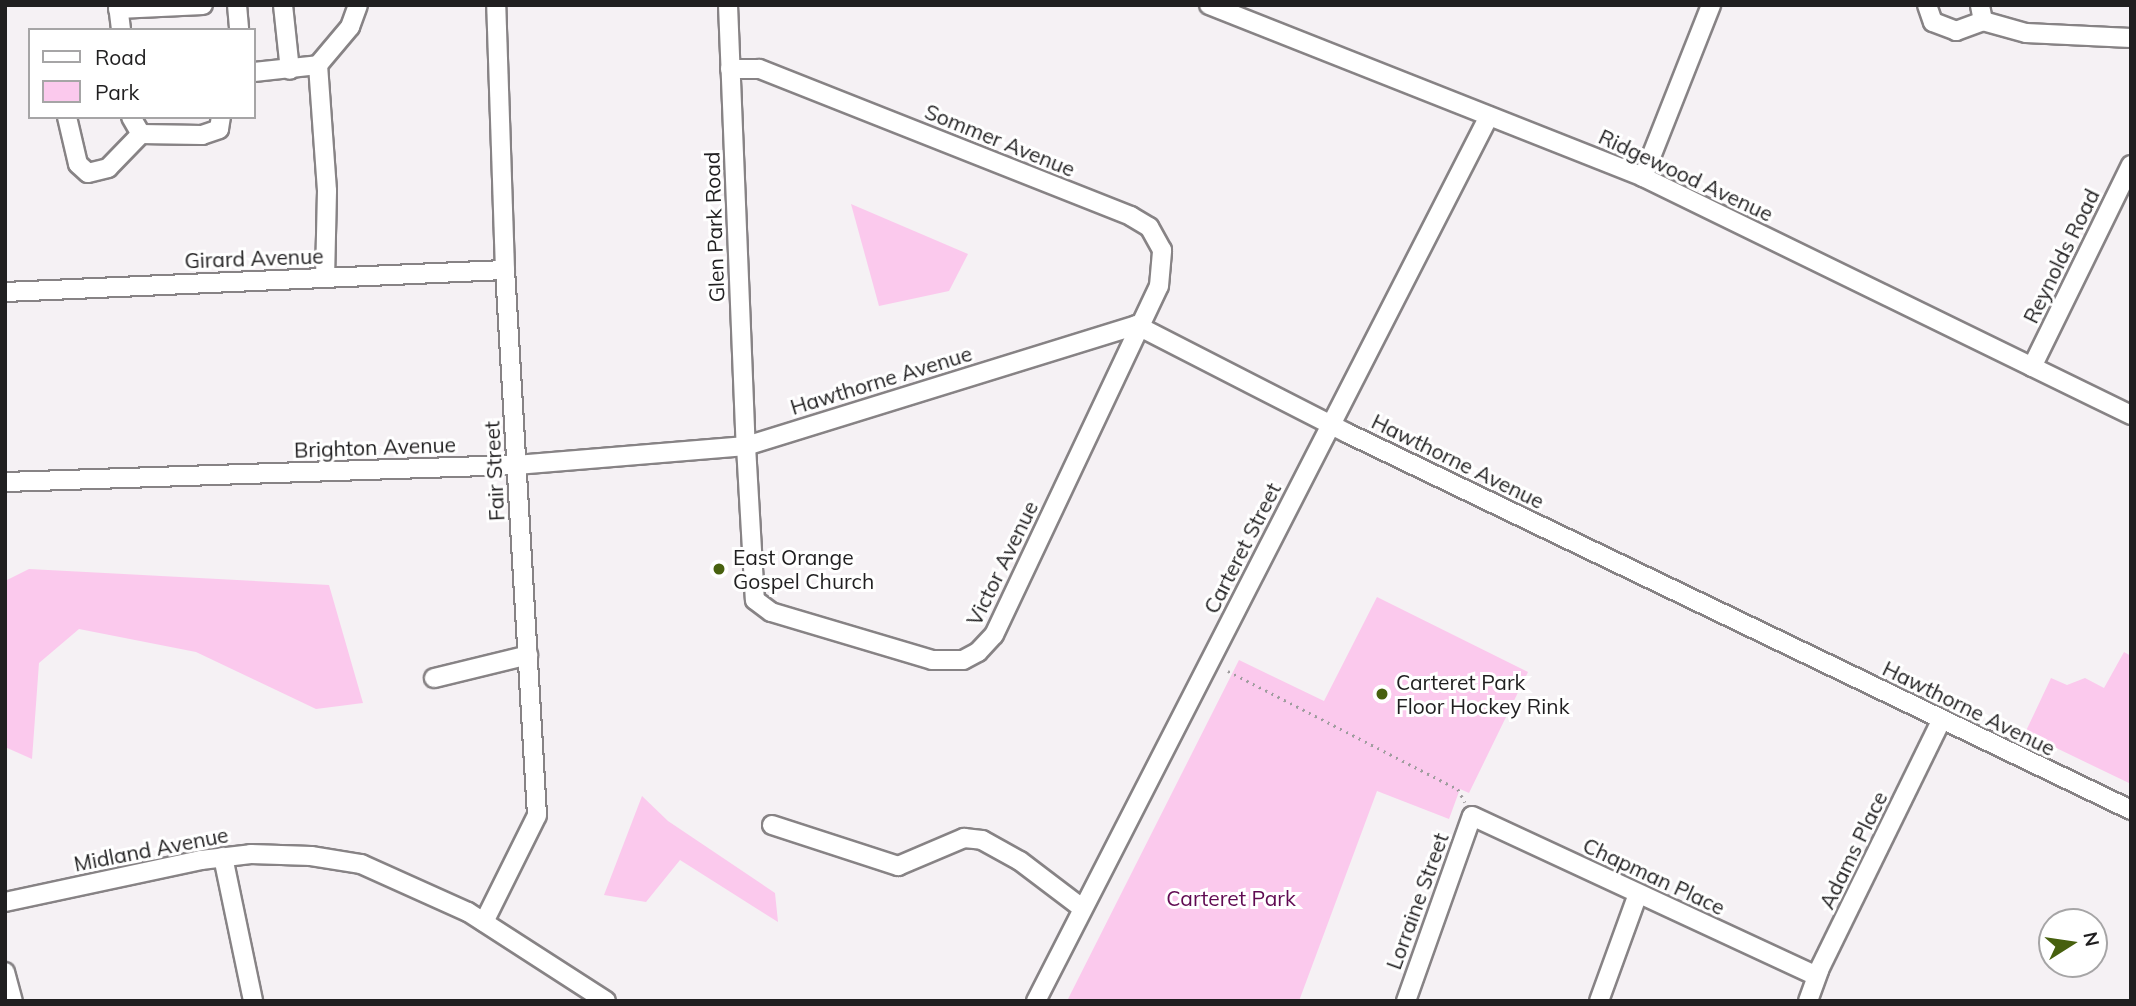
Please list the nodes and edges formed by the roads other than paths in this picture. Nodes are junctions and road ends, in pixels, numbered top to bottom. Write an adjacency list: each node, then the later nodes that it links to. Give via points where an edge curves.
1 (203, 5): 10 (street)
2 (237, 5): 13 (street)
3 (283, 5): 17 (street)
4 (358, 5): 15 (street, via 350,27)
5 (496, 5): 26 (street, Fair Street)
6 (728, 5): 16 (street, Glen Park Road)
7 (1209, 5): 19 (street, Ridgewood Avenue)
8 (1712, 5): 25 (street)
9 (1927, 5): 11 (street, via 1933,22 1947,30)
10 (118, 7): 12 (street)
11 (1982, 13): 14 (street, via 2026,33)
12 (121, 28)
13 (239, 28)
14 (2131, 38)
15 (318, 65): 17 (street); 27 (street, via 327,191)
16 (730, 69): 29 (street, Sommer Avenue, via 759,69 1140,221 1158,240 1164,266); 33 (street, Glen Park Road)
17 (290, 70): 18 (street)
18 (256, 71)
19 (1489, 116): 25 (street, Ridgewood Avenue); 32 (street, Carteret Street)
20 (67, 119): 23 (street, via 78,164 88,173 108,168)
21 (132, 119): 23 (street)
22 (221, 119): 23 (street, via 219,129 202,135)
23 (141, 134)
24 (2131, 165): 30 (street, Reynolds Road)
25 (1643, 177): 30 (street, Ridgewood Avenue)
26 (505, 270): 27 (street, Girard Avenue); 34 (street, Fair Street)
27 (325, 278): 28 (street, Girard Avenue)
28 (5, 292)
29 (1140, 327): 32 (street, Hawthorne Avenue); 33 (street, Hawthorne Avenue); 33 (street, Victor Avenue, via 994,635 963,660 932,660 762,608 755,600)
30 (2032, 368): 31 (street, Ridgewood Avenue)
31 (2131, 415)
32 (1331, 425): 38 (street, Hawthorne Avenue); 45 (street, Carteret Street)
33 (746, 446): 34 (street, Brighton Avenue)
34 (516, 465): 35 (street, Brighton Avenue); 36 (street, Fair Street)
35 (5, 482)
36 (528, 655): 37 (street); 46 (street, Fair Street, via 537,815)
37 (434, 678)
38 (1941, 721): 39 (street, Hawthorne Avenue); 48 (street, Adams Place)
39 (2131, 810)
40 (1472, 817): 43 (street, Chapman Place); 53 (street, Lorraine Street)
41 (772, 825): 45 (street, via 898,866 964,838 982,840 1020,861)
42 (223, 857): 44 (street, Midland Avenue); 46 (street, Midland Avenue, via 310,856 361,864 405,880); 50 (street)
43 (1638, 894): 48 (street, Chapman Place); 54 (street)
44 (5, 902)
45 (1082, 908): 52 (street, Carteret Street)
46 (484, 922): 51 (street, Midland Avenue)
47 (5, 972): 49 (street)
48 (1817, 976): 55 (street, Adams Place)
49 (13, 1001)
50 (253, 1001)
51 (606, 1001)
52 (1036, 1001)
53 (1406, 1001)
54 (1599, 1001)
55 (1808, 1001)

